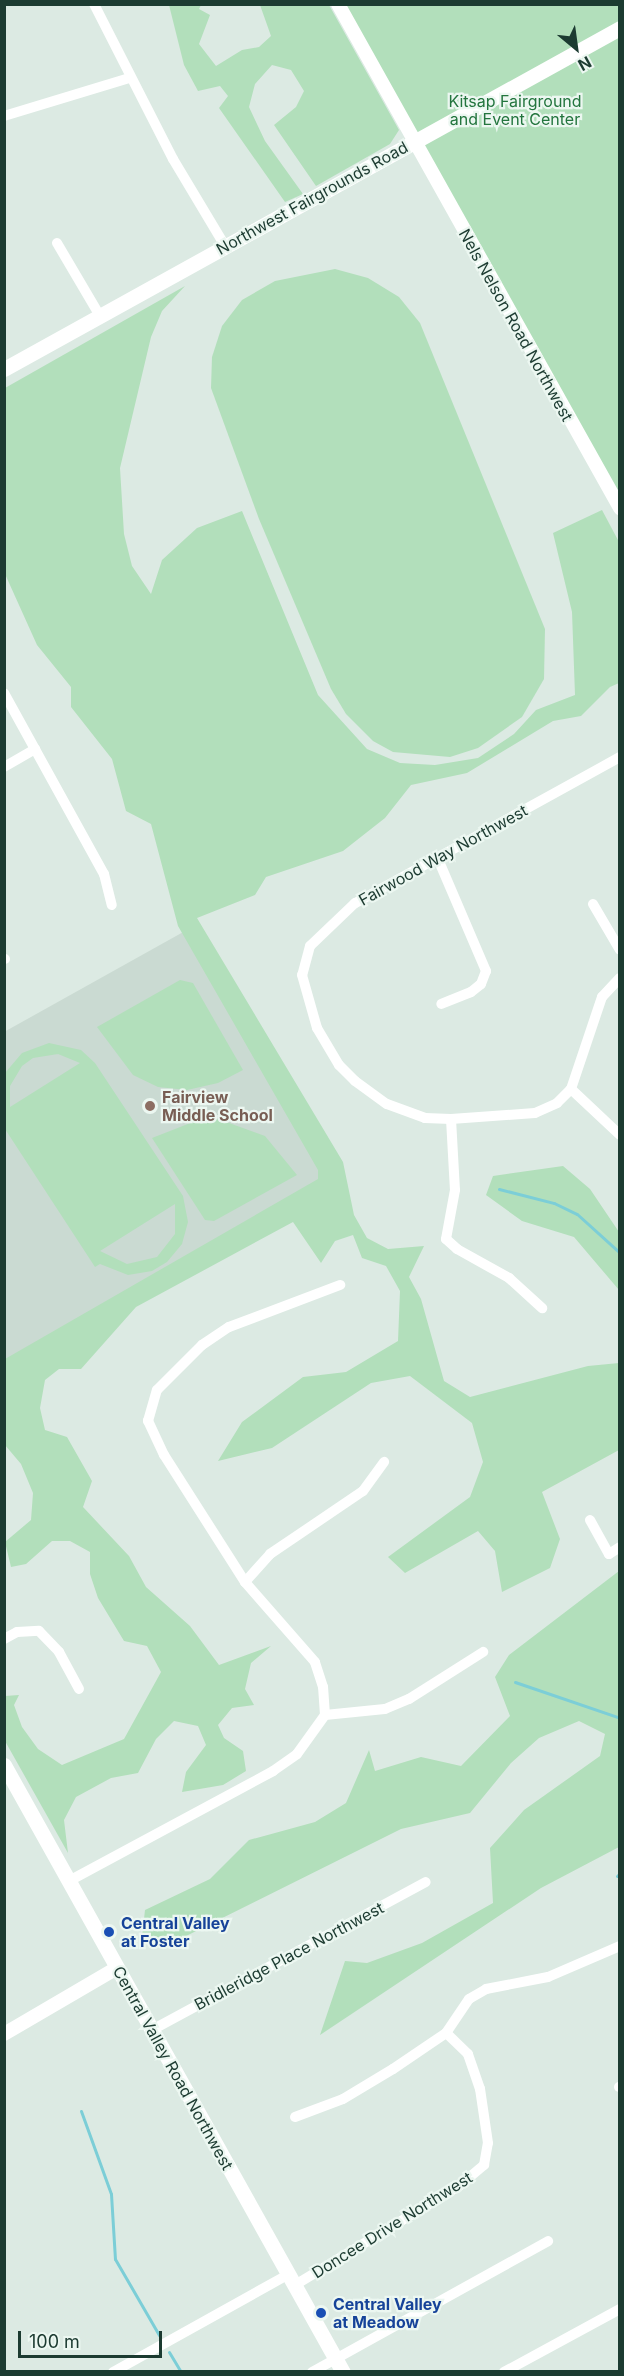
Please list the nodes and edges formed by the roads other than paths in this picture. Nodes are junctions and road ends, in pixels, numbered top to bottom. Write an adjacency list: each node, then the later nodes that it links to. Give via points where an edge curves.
1 (94, 4): 4 (street)
2 (338, 4): 6 (street, Nels Nelson Road Northwest)
3 (620, 28): 6 (main road, Northwest Fairgrounds Road)
4 (129, 78): 5 (street); 8 (street)
5 (4, 116)
6 (413, 141): 8 (main road, Northwest Fairgrounds Road); 11 (street, Nels Nelson Road Northwest)
7 (57, 243): 9 (street)
8 (225, 246): 9 (main road, Northwest Fairgrounds Road)
9 (100, 316): 10 (main road, Northwest Fairgrounds Road)
10 (4, 369)
11 (620, 508)
12 (4, 693): 13 (street)
13 (35, 750): 15 (street); 18 (street, via 104,874)
14 (620, 757): 16 (street, Fairwood Way Northwest)
15 (4, 767)
16 (438, 859): 21 (street, via 486,971 481,984 471,992); 23 (street, Fairwood Way Northwest, via 354,903 310,946 302,975 317,1028 339,1065 355,1081 387,1104 425,1118)
17 (593, 904): 19 (street)
18 (112, 905)
19 (620, 950)
20 (620, 978): 22 (street, via 602,997)
21 (441, 1004)
22 (571, 1089): 23 (street, Fairwood Way Northwest, via 557,1103 535,1113); 24 (street)
23 (451, 1119): 26 (street, via 455,1190 446,1239 509,1278)
24 (620, 1135)
25 (340, 1285): 30 (street, via 229,1327 202,1344 167,1377 151,1402 148,1420 156,1440)
26 (542, 1308)
27 (384, 1462): 30 (street, via 363,1491 270,1554)
28 (590, 1520): 29 (street, via 609,1554)
29 (620, 1547)
30 (245, 1582): 34 (street, via 315,1662 323,1687)
31 (4, 1639): 33 (street, via 17,1632 39,1631 59,1652)
32 (483, 1652): 34 (street, via 409,1699 385,1709)
33 (79, 1689)
34 (325, 1715): 36 (street, via 297,1754 273,1771)
35 (4, 1764): 36 (main road, Central Valley Road Northwest)
36 (69, 1881): 39 (main road, Central Valley Road Northwest)
37 (426, 1882): 40 (street, Bridleridge Place Northwest)
38 (620, 1946): 41 (street, via 548,1977 486,1989 469,1999)
39 (117, 1968): 40 (main road, Central Valley Road Northwest); 42 (street)
40 (152, 2030): 45 (main road, Central Valley Road Northwest)
41 (446, 2033): 43 (street, via 343,2099); 45 (street, Doncee Drive Northwest, via 468,2054 477,2080 488,2143 484,2165 459,2186)
42 (4, 2034)
43 (295, 2117)
44 (548, 2241): 47 (street)
45 (292, 2279): 47 (main road, Central Valley Road Northwest); 48 (street, Doncee Drive Northwest)
46 (620, 2309): 50 (street)
47 (340, 2365): 49 (street)
48 (113, 2372)
49 (312, 2372)
50 (504, 2372)

